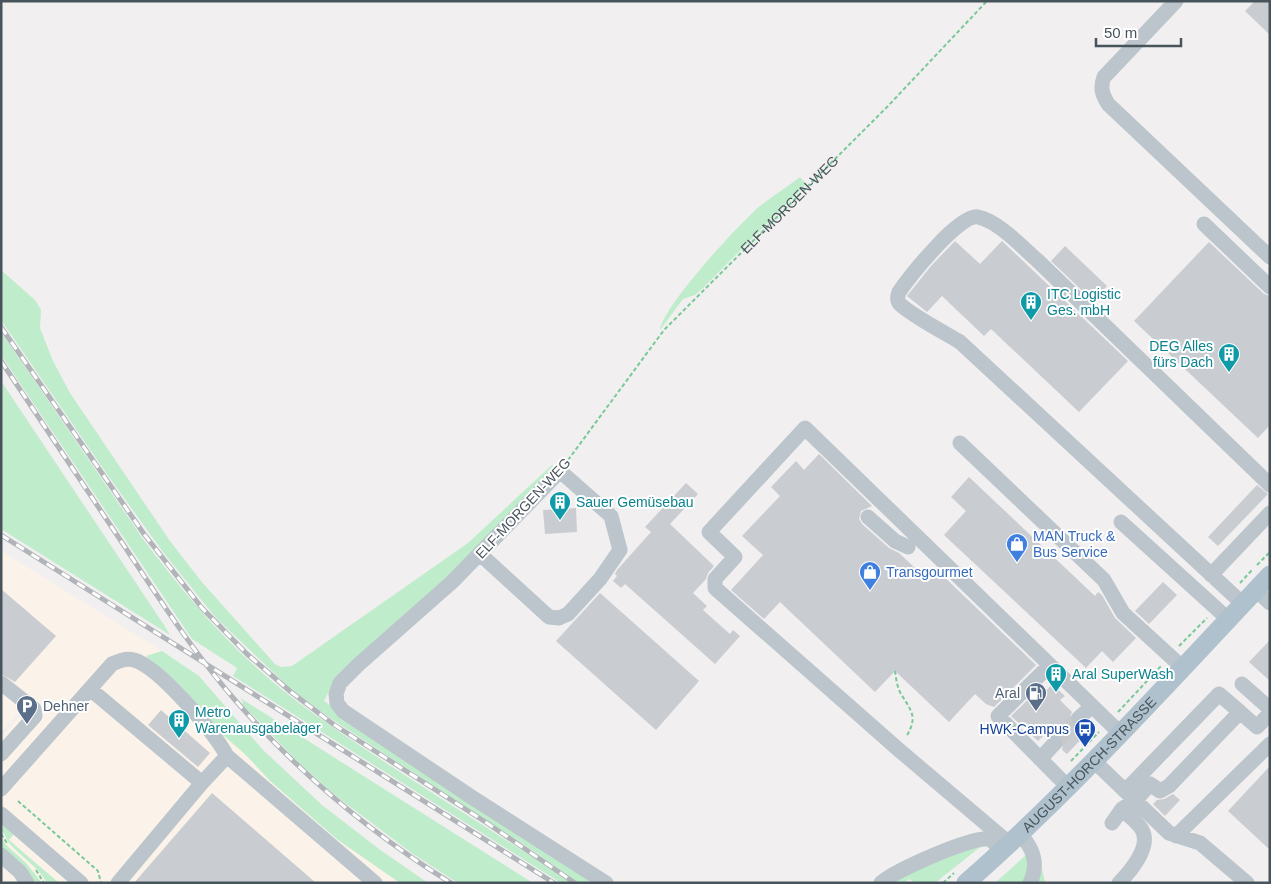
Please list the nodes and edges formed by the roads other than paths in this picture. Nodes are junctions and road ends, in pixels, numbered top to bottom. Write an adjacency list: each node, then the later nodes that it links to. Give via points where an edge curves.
1 (1176, 1): 3 (street, via 1104,77 1102,94 1108,104)
2 (1204, 224): 4 (street)
3 (1270, 257)
4 (1270, 287)
5 (960, 443): 18 (street, via 1104,580 1123,613)
6 (1270, 485): 12 (street, via 1037,260 1002,229 981,218 975,216 955,228 899,292 897,299 900,304 960,342)
7 (1270, 514): 12 (street)
8 (868, 517): 10 (street, via 895,541)
9 (1121, 522): 16 (street)
10 (908, 547)
11 (480, 554): 11 (street, ELF-MORGEN-WEG, via 560,471 611,516 620,550 600,579 568,614 559,618 549,617); 51 (street, ELF-MORGEN-WEG, via 358,664 340,683 337,704 473,798)
12 (1211, 575): 14 (street)
13 (1270, 575): 14 (main road, AUGUST-HORCH-STRASSE)
14 (1249, 597): 15 (street); 16 (main road, AUGUST-HORCH-STRASSE)
15 (1270, 603)
16 (1228, 619): 18 (main road, AUGUST-HORCH-STRASSE)
17 (1050, 665): 22 (street); 32 (street, via 998,716); 43 (street, via 806,428 709,532 735,557 715,579 715,588 899,750)
18 (1182, 667): 27 (main road, AUGUST-HORCH-STRASSE)
19 (1, 683): 30 (street, via 34,709 35,716)
20 (1242, 684): 23 (street)
21 (90, 689): 31 (street, via 112,664 126,658 135,660 171,686 220,743); 35 (street); 37 (street)
22 (1092, 706): 26 (street); 27 (street)
23 (1270, 709)
24 (1240, 712): 25 (street, via 1257,727); 34 (street, via 1169,786 1160,791); 34 (street, via 1219,694)
25 (1270, 713)
26 (1080, 718)
27 (1120, 733): 33 (main road, AUGUST-HORCH-STRASSE)
28 (1055, 743): 32 (street)
29 (1270, 744): 42 (street)
30 (1, 754)
31 (227, 756): 35 (street); 50 (street)
32 (1040, 759): 36 (street)
33 (1094, 761): 36 (main road, AUGUST-HORCH-STRASSE); 38 (street)
34 (1146, 780): 38 (street)
35 (202, 783): 49 (street)
36 (1068, 787): 43 (main road, AUGUST-HORCH-STRASSE)
37 (1, 789)
38 (1130, 796): 39 (street); 42 (street)
39 (1122, 809): 41 (street); 46 (street, via 1144,834 1142,850)
40 (1, 814): 48 (street)
41 (1112, 823)
42 (1176, 836): 54 (street, via 1200,843)
43 (1011, 843): 45 (main road, AUGUST-HORCH-STRASSE); 52 (street, via 976,839 903,869); 53 (street, via 1030,845 1035,857 1035,873)
44 (1, 855): 47 (street)
45 (962, 876)
46 (1129, 880)
47 (28, 883)
48 (81, 883)
49 (118, 883)
50 (375, 883)
51 (606, 883)
52 (881, 883)
53 (1030, 883)
54 (1247, 883)

